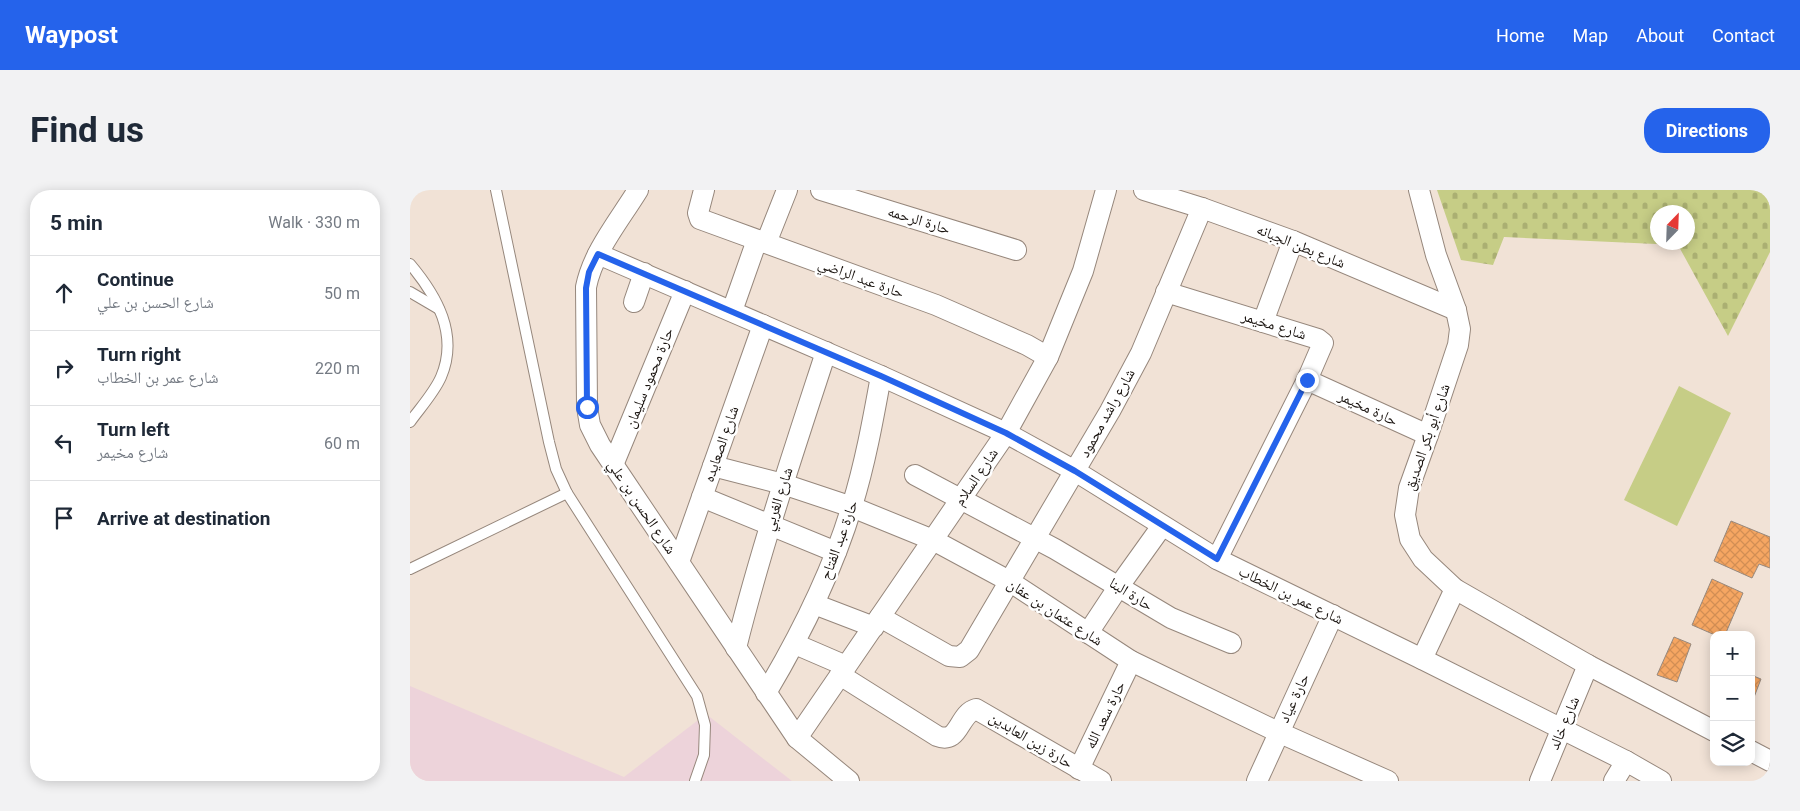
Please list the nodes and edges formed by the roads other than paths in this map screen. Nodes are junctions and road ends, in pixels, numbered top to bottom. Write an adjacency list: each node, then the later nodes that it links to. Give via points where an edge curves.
1 (496, 190): 37 (lane, via 549,442)
2 (638, 190): 13 (street, شارع الحسن بن علي)
3 (704, 190): 11 (street, حارة عبد الراضي, via 698,213 700,219)
4 (788, 190): 11 (street)
5 (821, 190): 12 (street, حارة الرحمه)
6 (1106, 190): 26 (street, شارع السلام, via 1083,271)
7 (1144, 190): 9 (street, شارع بطن الجبانه)
8 (1419, 190): 21 (street, شارع أبو بكر الصديق, via 1436,255)
9 (1202, 208): 10 (street, شارع بطن الجبانه); 18 (street, شارع راشد محمود)
10 (1293, 241): 21 (street, شارع بطن الجبانه); 23 (street)
11 (762, 242): 22 (street); 26 (street, حارة عبد الراضي, via 936,305)
12 (1016, 250)
13 (598, 254): 15 (street, شارع عمر بن الخطاب); 32 (street, شارع الحسن بن علي, via 586,288 587,407 590,425)
14 (410, 264): 20 (lane, via 426,283)
15 (644, 273): 16 (street, شارع عمر بن الخطاب); 19 (street)
16 (685, 291): 22 (street, شارع عمر بن الخطاب); 32 (street, حارة محمود سليمان)
17 (410, 292): 20 (lane)
18 (1166, 292): 23 (street, شارع مخيمر); 34 (street, شارع راشد محمود, via 1141,353)
19 (634, 302)
20 (440, 310): 29 (lane, via 447,332 447,356 441,378)
21 (1456, 310): 31 (street, شارع أبو بكر الصديق, via 1460,329 1458,345)
22 (732, 312): 24 (street, شارع عمر بن الخطاب)
23 (1263, 322): 28 (street, شارع مخيمر, via 1322,341)
24 (762, 325): 25 (street, شارع عمر بن الخطاب); 33 (street, شارع الصعايده)
25 (826, 352): 27 (street, شارع عمر بن الخطاب); 36 (street, شارع الغربي)
26 (1048, 356): 30 (street, شارع السلام)
27 (881, 376): 30 (street, شارع عمر بن الخطاب); 40 (street, حارة عبد الفتاح, via 869,442)
28 (1307, 380): 31 (street, حارة مخيمر); 46 (street, شارع مخيمر)
29 (411, 419)
30 (1006, 433): 34 (street, شارع عمر بن الخطاب); 39 (street, شارع السلام)
31 (1428, 435): 51 (street, شارع أبو بكر الصديق, via 1409,488 1404,516 1410,539 1423,559)
32 (613, 465): 47 (street, شارع الحسن بن علي)
33 (712, 466): 36 (street, شارع عثمان بن عفان); 38 (street, شارع الصعايده)
34 (1075, 471): 42 (street, شارع عمر بن الخطاب); 43 (street, شارع راشد محمود)
35 (915, 475): 39 (street, حارة البنا)
36 (783, 484): 40 (street, شارع عثمان بن عفان); 41 (street, شارع الغربي)
37 (567, 494): 48 (lane); 73 (lane, via 697,696 705,733 704,755)
38 (702, 497): 41 (street); 47 (street, شارع الصعايده)
39 (962, 499): 43 (street, حارة البنا); 44 (street, شارع السلام)
40 (852, 507): 44 (street, شارع عثمان بن عفان); 45 (street, حارة عبد الفتاح)
41 (770, 525): 45 (street); 58 (street, شارع الغربي)
42 (1162, 526): 46 (street, شارع عمر بن الخطاب); 50 (street)
43 (1034, 538): 49 (street, شارع راشد محمود); 50 (street, حارة البنا)
44 (933, 540): 49 (street, شارع عثمان بن عفان); 54 (street, شارع السلام)
45 (836, 552): 52 (street, حارة عبد الفتاح)
46 (1217, 559): 53 (street, شارع عمر بن الخطاب)
47 (679, 562): 58 (street, شارع الحسن بن علي)
48 (410, 569)
49 (1009, 582): 54 (street, شارع راشد محمود, via 969,650 960,657 948,656); 55 (street, شارع عثمان بن عفان)
50 (1119, 586): 55 (street); 56 (street, حارة البنا, via 1171,618)
51 (1455, 589): 59 (street); 61 (street, شارع أبو بكر الصديق)
52 (814, 604): 54 (street); 57 (street, حارة عبد الفتاح)
53 (1333, 615): 59 (street, شارع عمر بن الخطاب); 66 (street, حارة عياد)
54 (877, 622): 62 (street, شارع السلام)
55 (1088, 633): 60 (street, شارع عثمان بن عفان)
56 (1230, 643)
57 (795, 644): 62 (street); 63 (street, حارة عبد الفتاح)
58 (736, 648): 63 (street, شارع الحسن بن علي)
59 (1422, 659): 65 (street, شارع عمر بن الخطاب)
60 (1131, 661): 66 (street, شارع عثمان بن عفان); 71 (street, حارة سعد الله)
61 (1588, 665): 64 (street, شارع أبو بكر الصديق); 65 (street, شارع خالد)
62 (843, 671): 67 (street, شارع السلام); 71 (street, حارة زين العابدين, via 944,739 950,737 971,710 976,709)
63 (766, 693): 67 (street, شارع الحسن بن علي)
64 (1710, 729)
65 (1562, 730): 70 (street, شارع عمر بن الخطاب); 78 (street, شارع خالد)
66 (1278, 732): 72 (street, شارع عثمان بن عفان); 76 (street, حارة عياد)
67 (797, 738): 74 (street, شارع الحسن بن علي)
68 (1755, 753): 69 (street)
69 (1770, 760)
70 (1626, 761): 79 (street); 80 (street, شارع عمر بن الخطاب)
71 (1079, 769): 75 (street, حارة زين العابدين)
72 (1360, 775): 77 (street, شارع عثمان بن عفان)
73 (695, 781)
74 (849, 781)
75 (1102, 781)
76 (1257, 781)
77 (1388, 781)
78 (1540, 781)
79 (1614, 781)
80 (1661, 781)

